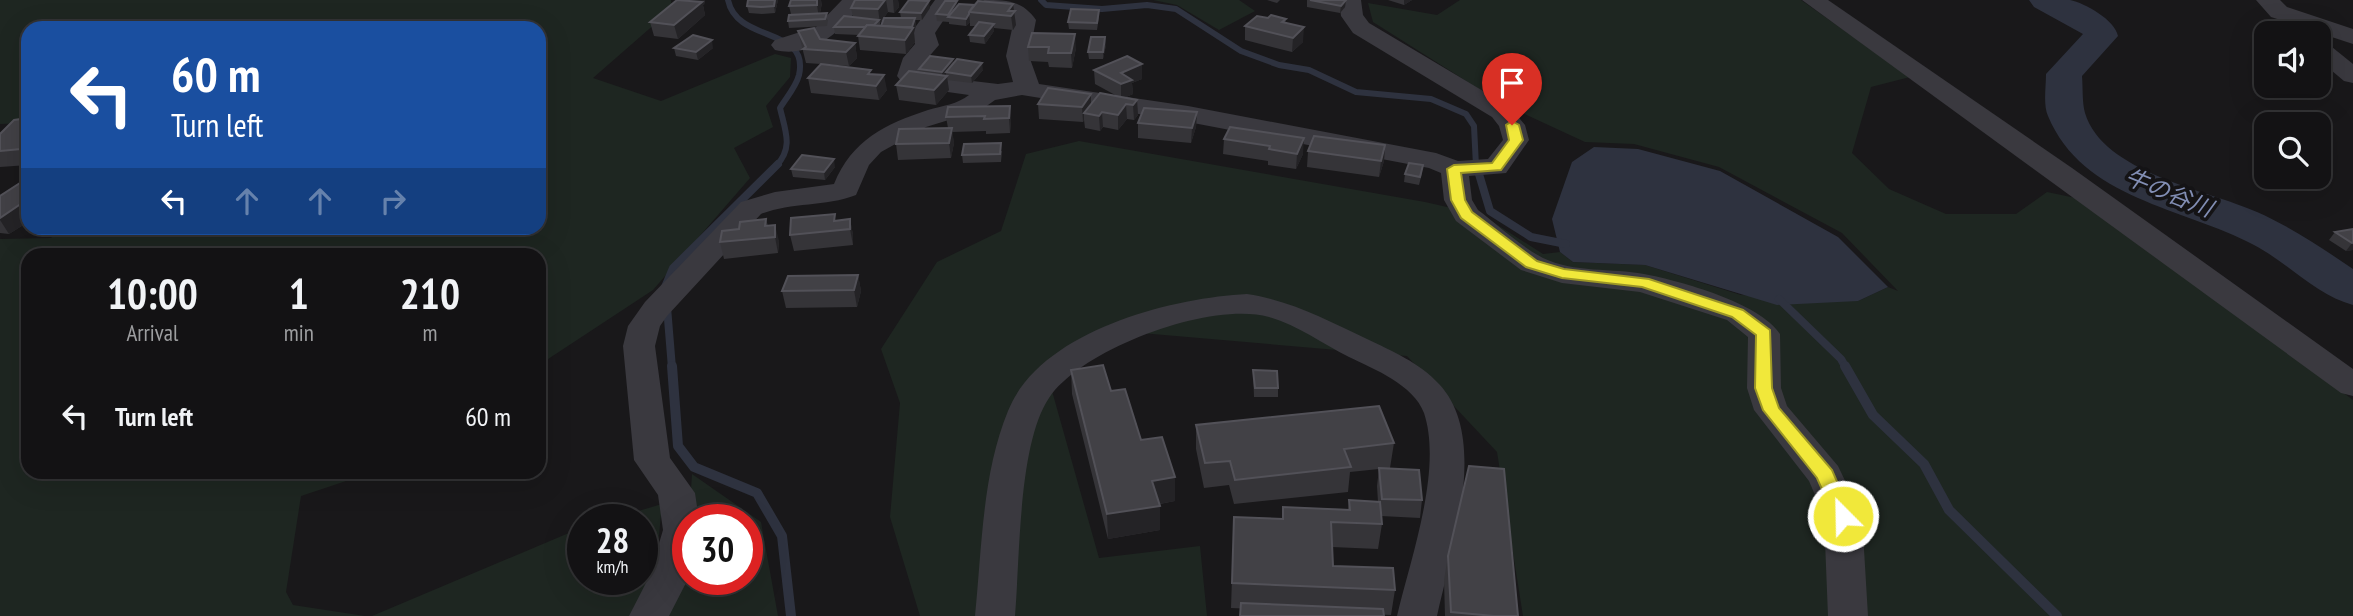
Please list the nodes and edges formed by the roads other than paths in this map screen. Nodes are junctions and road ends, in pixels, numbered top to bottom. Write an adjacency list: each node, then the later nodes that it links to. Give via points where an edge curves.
1 (853, 0): 9 (street, via 823,36)
2 (946, 0): 13 (street, via 923,33 927,45 915,58 909,76 914,81)
3 (994, 0): 12 (street, via 1025,20 1016,59)
4 (1350, 0): 14 (street, via 1352,16 1361,28 1501,112 1512,125 1516,140 1496,167)
5 (1813, 0): 15 (street)
6 (2273, 6): 7 (street); 8 (street)
7 (2289, 21)
8 (2353, 37)
9 (790, 44)
10 (2331, 58): 11 (street)
11 (2353, 76)
12 (1028, 86): 13 (street); 14 (street, via 1045,94 1188,114)
13 (995, 91): 16 (street, via 972,105 917,122 872,146 856,163 846,189 833,195 766,200 751,208 644,326 639,346 652,460 676,493 682,530 669,577)
14 (1467, 170): 19 (street, via 1458,200 1466,215 1531,264 1562,274 1644,283 1738,313 1764,334 1764,388 1771,410 1825,475 1843,516)
15 (2353, 385)
16 (649, 616)
17 (995, 616): 18 (street, via 1013,441 1036,390 1072,359 1144,323 1205,305 1238,302 1273,308 1374,355 1419,383 1441,411 1448,437 1441,498)
18 (1416, 616)
19 (1849, 616)

